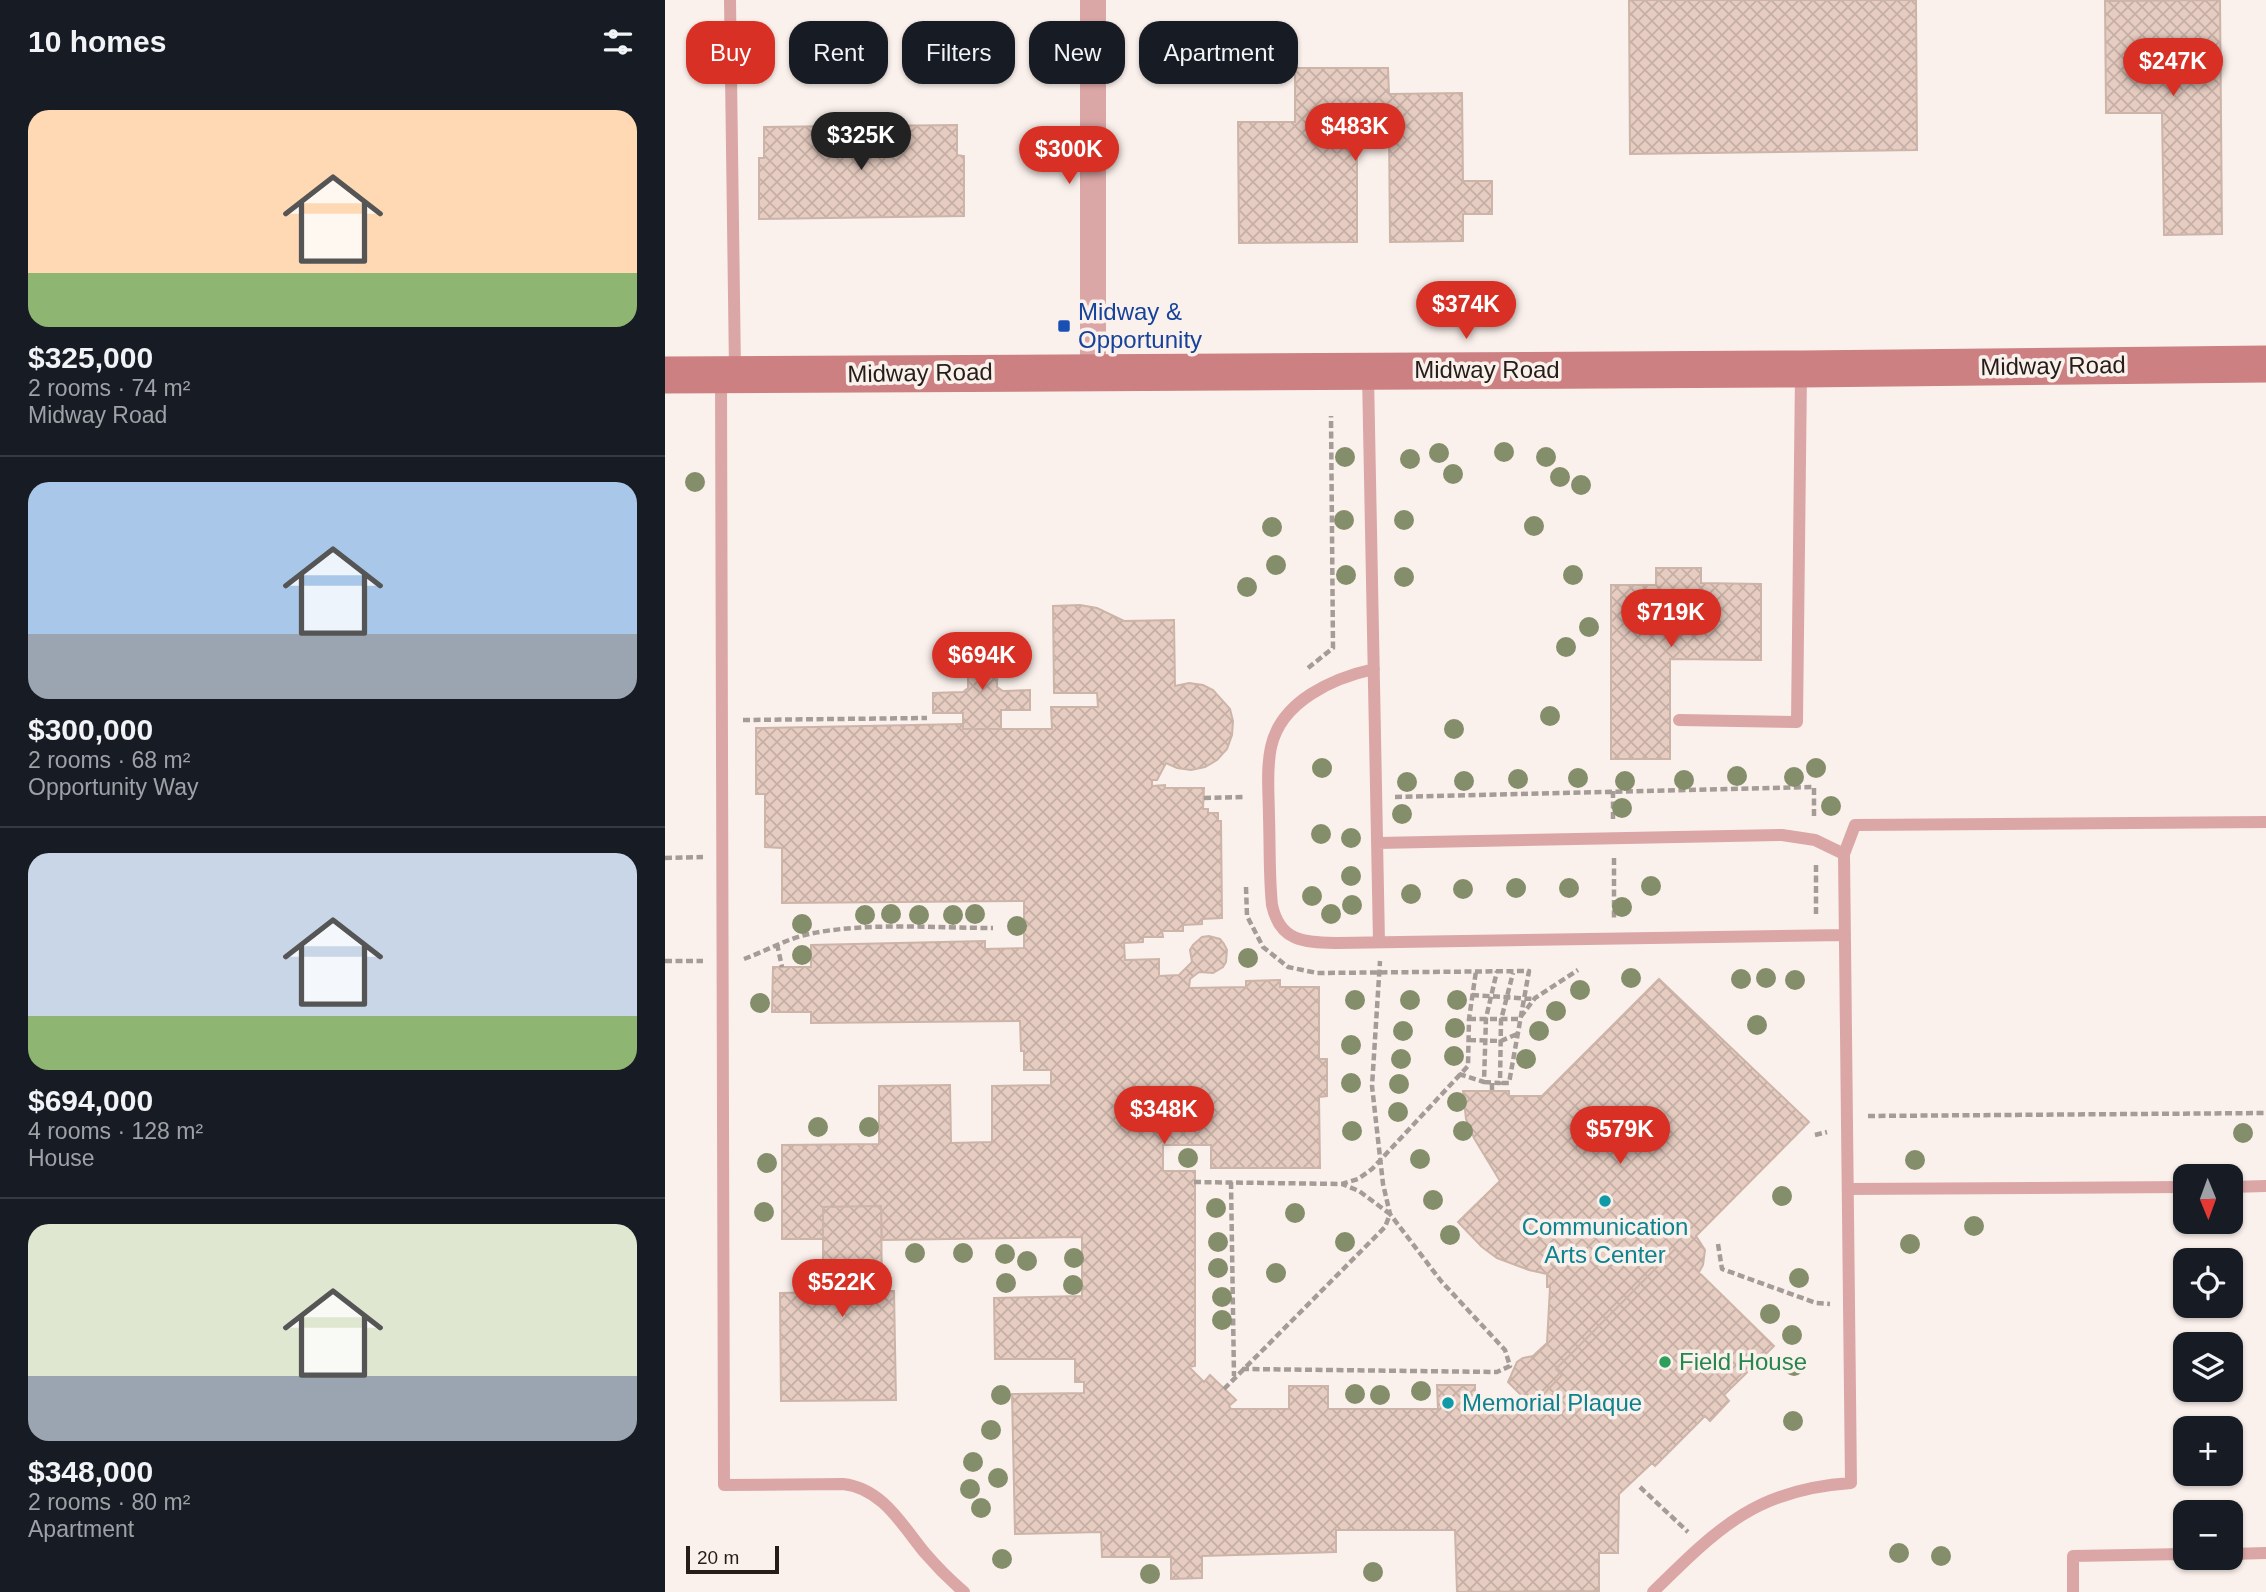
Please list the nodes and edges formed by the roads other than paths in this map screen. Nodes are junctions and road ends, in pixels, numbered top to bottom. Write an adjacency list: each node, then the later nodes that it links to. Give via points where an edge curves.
1 (730, 0): 8 (lane)
2 (1093, 0): 6 (street)
3 (2266, 363): 4 (main road, Midway Road)
4 (1801, 369): 5 (main road, Midway Road); 10 (lane, via 1797,722)
5 (1368, 371): 6 (main road, Midway Road); 9 (lane)
6 (1093, 372): 8 (main road, Midway Road)
7 (665, 375): 8 (main road, Midway Road)
8 (728, 375): 23 (lane, via 722,720 724,1485 859,1486 881,1500)
9 (1374, 669): 12 (lane); 15 (lane, via 1336,679 1315,692 1278,729 1269,763 1270,881 1275,918 1294,938 1317,943)
10 (1679, 720)
11 (2266, 822): 13 (lane, via 1854,825)
12 (1377, 843): 13 (lane, via 1782,835 1810,838); 15 (lane)
13 (1844, 854): 14 (lane)
14 (1845, 935): 15 (lane); 19 (lane)
15 (1379, 942)
16 (2266, 1186): 18 (lane)
17 (2173, 1187): 19 (lane)
18 (2243, 1187)
19 (1848, 1189): 24 (lane, via 1851,1483 1809,1488 1766,1501 1735,1518)
20 (2243, 1553): 21 (lane)
21 (2266, 1553)
22 (2173, 1554): 25 (lane, via 2073,1556)
23 (964, 1592)
24 (1653, 1592)
25 (2073, 1592)

